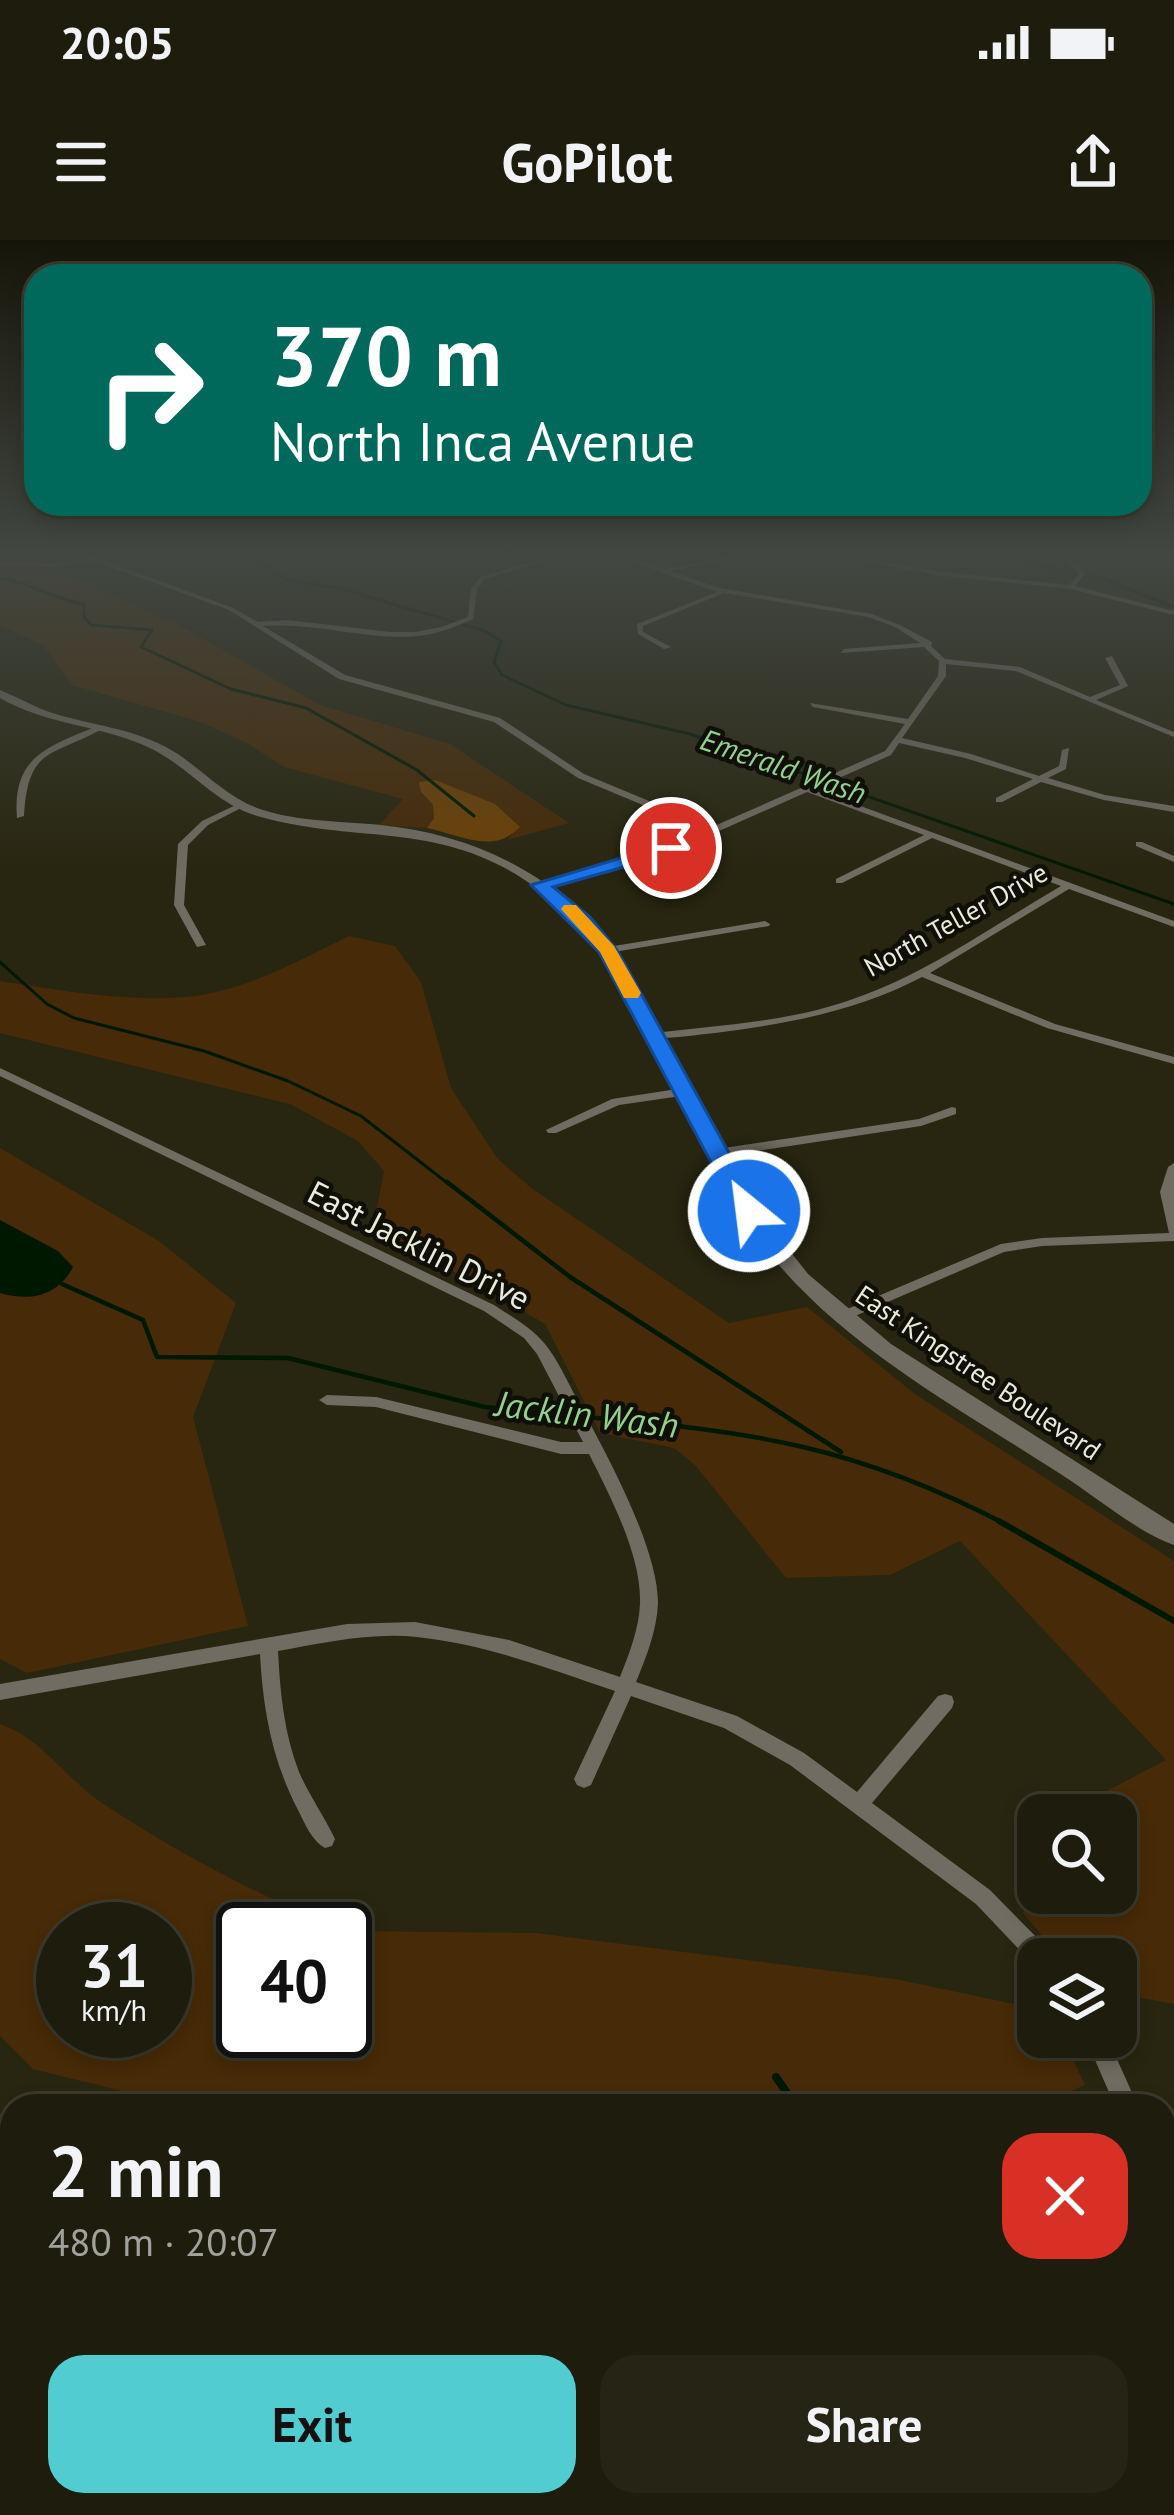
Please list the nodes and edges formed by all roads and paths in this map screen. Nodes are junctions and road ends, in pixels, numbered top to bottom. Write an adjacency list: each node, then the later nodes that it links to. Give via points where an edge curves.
1 (316, 660): 18 (street, via 342,677 497,720 581,776)
2 (1110, 660): 5 (street, via 1124,686)
3 (943, 662): 5 (street, via 1017,669); 7 (street, via 942,676)
4 (0, 693): 8 (street, East Kingstree Boulevard)
5 (1090, 699): 9 (street)
6 (812, 705): 7 (street)
7 (909, 722): 10 (street)
8 (98, 729): 15 (street, East Kingstree Boulevard, via 163,750); 17 (street, via 29,766 20,782)
9 (1174, 735)
10 (898, 740): 12 (street); 13 (street)
11 (1066, 750): 12 (street, via 1063,766)
12 (1043, 778): 14 (street); 16 (street)
13 (807, 789): 18 (street); 19 (street)
14 (999, 800)
15 (241, 806): 23 (street, East Kingstree Boulevard, via 454,841); 27 (street, via 183,844 179,905)
16 (1174, 809)
17 (20, 816)
18 (713, 831): 23 (street)
19 (932, 835): 22 (street); 24 (street)
20 (1138, 844): 21 (street)
21 (1174, 860)
22 (839, 881)
23 (540, 885): 28 (street, East Kingstree Boulevard)
24 (1069, 885): 25 (street); 29 (street, North Teller Drive)
25 (1174, 923)
26 (765, 924): 28 (street)
27 (201, 945)
28 (608, 950): 30 (street, East Kingstree Boulevard)
29 (920, 972): 30 (street, North Teller Drive, via 830,1010); 31 (street, via 1051,1026)
30 (654, 1036): 33 (street, East Kingstree Boulevard)
31 (1174, 1061)
32 (0, 1072): 41 (street, East Jacklin Drive, via 511,1322 543,1352)
33 (684, 1092): 35 (street, via 616,1102); 36 (street, East Kingstree Boulevard)
34 (952, 1111): 36 (street)
35 (552, 1130)
36 (717, 1153): 39 (street, East Kingstree Boulevard, via 764,1233)
37 (1174, 1167): 38 (street, via 1166,1192)
38 (1174, 1233): 39 (street, via 1001,1248)
39 (843, 1316): 42 (street, East Kingstree Boulevard)
40 (327, 1400): 41 (street, via 376,1402 561,1448)
41 (591, 1448): 44 (street, East Jacklin Drive, via 640,1549 650,1603)
42 (1174, 1535)
43 (269, 1647): 44 (street, via 347,1631 436,1631); 45 (street); 49 (street, via 282,1760)
44 (622, 1687): 47 (street, East Jacklin Drive); 48 (street, via 730,1722)
45 (0, 1692)
46 (945, 1702): 48 (street)
47 (584, 1779)
48 (860, 1805): 50 (street, via 983,1897)
49 (325, 1839)
50 (1023, 1938)
51 (1105, 2058): 52 (street)
52 (1121, 2094)

